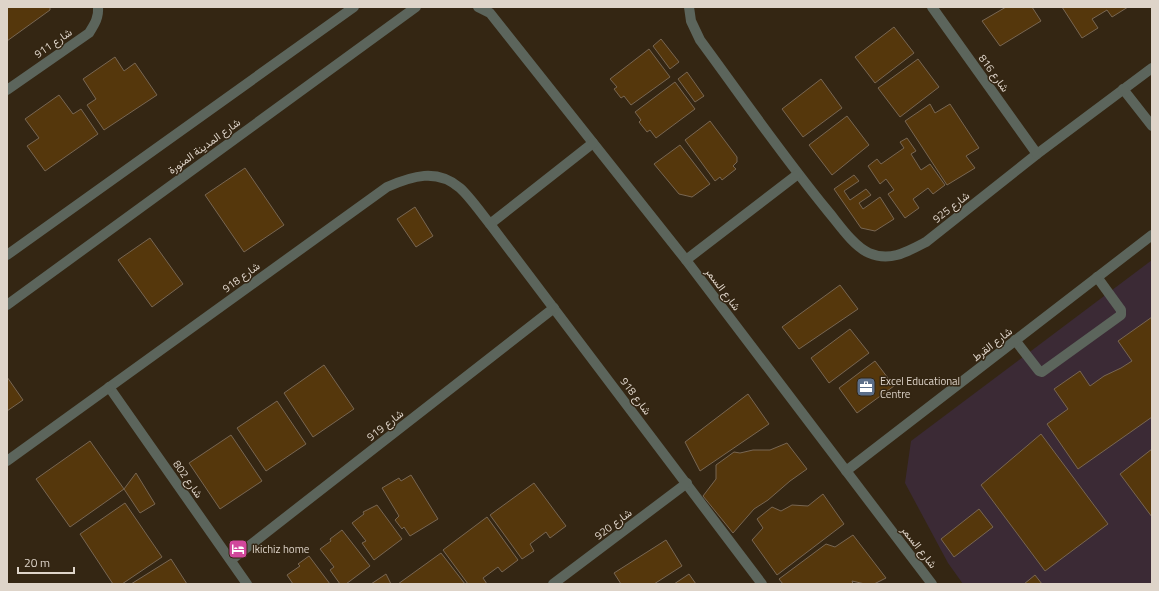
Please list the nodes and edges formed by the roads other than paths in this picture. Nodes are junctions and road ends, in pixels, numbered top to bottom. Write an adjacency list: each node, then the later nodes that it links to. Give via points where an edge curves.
1 (98, 7): 9 (street, شارع 911, via 96,22 88,33)
2 (354, 7): 17 (street)
3 (416, 7): 20 (street, شارع المدينة المنورة)
4 (478, 7): 7 (street, شارع السمر)
5 (689, 7): 14 (street, شارع 925, via 691,21 700,40)
6 (932, 7): 13 (street, شارع 816)
7 (490, 10): 12 (street, شارع السمر)
8 (1152, 68): 10 (street, شارع 925)
9 (7, 90)
10 (1124, 90): 11 (street); 13 (street, شارع 925)
11 (1152, 126)
12 (593, 143): 15 (street); 18 (street, شارع السمر)
13 (1037, 154): 14 (street, شارع 925, via 926,242 906,253 886,258 868,252 853,240)
14 (798, 174): 18 (street)
15 (490, 224): 21 (street, شارع 918); 23 (street, شارع 918, via 460,188 444,178 426,175 408,178 387,187)
16 (1152, 235): 19 (street, شارع القرط)
17 (7, 255)
18 (686, 260): 25 (street, شارع السمر)
19 (1097, 277): 22 (street, شارع القرط); 22 (street, via 1122,315 1042,372)
20 (7, 305)
21 (554, 308): 26 (street, شارع 918); 27 (street, شارع 919)
22 (1015, 340): 25 (street, شارع القرط)
23 (109, 387): 24 (street, شارع 918); 27 (street, شارع 802)
24 (7, 461)
25 (846, 471): 31 (street, شارع السمر)
26 (687, 483): 29 (street, شارع 920); 30 (street, شارع 918)
27 (231, 560): 28 (street, شارع 802)
28 (247, 584)
29 (553, 584)
30 (762, 584)
31 (932, 584)

